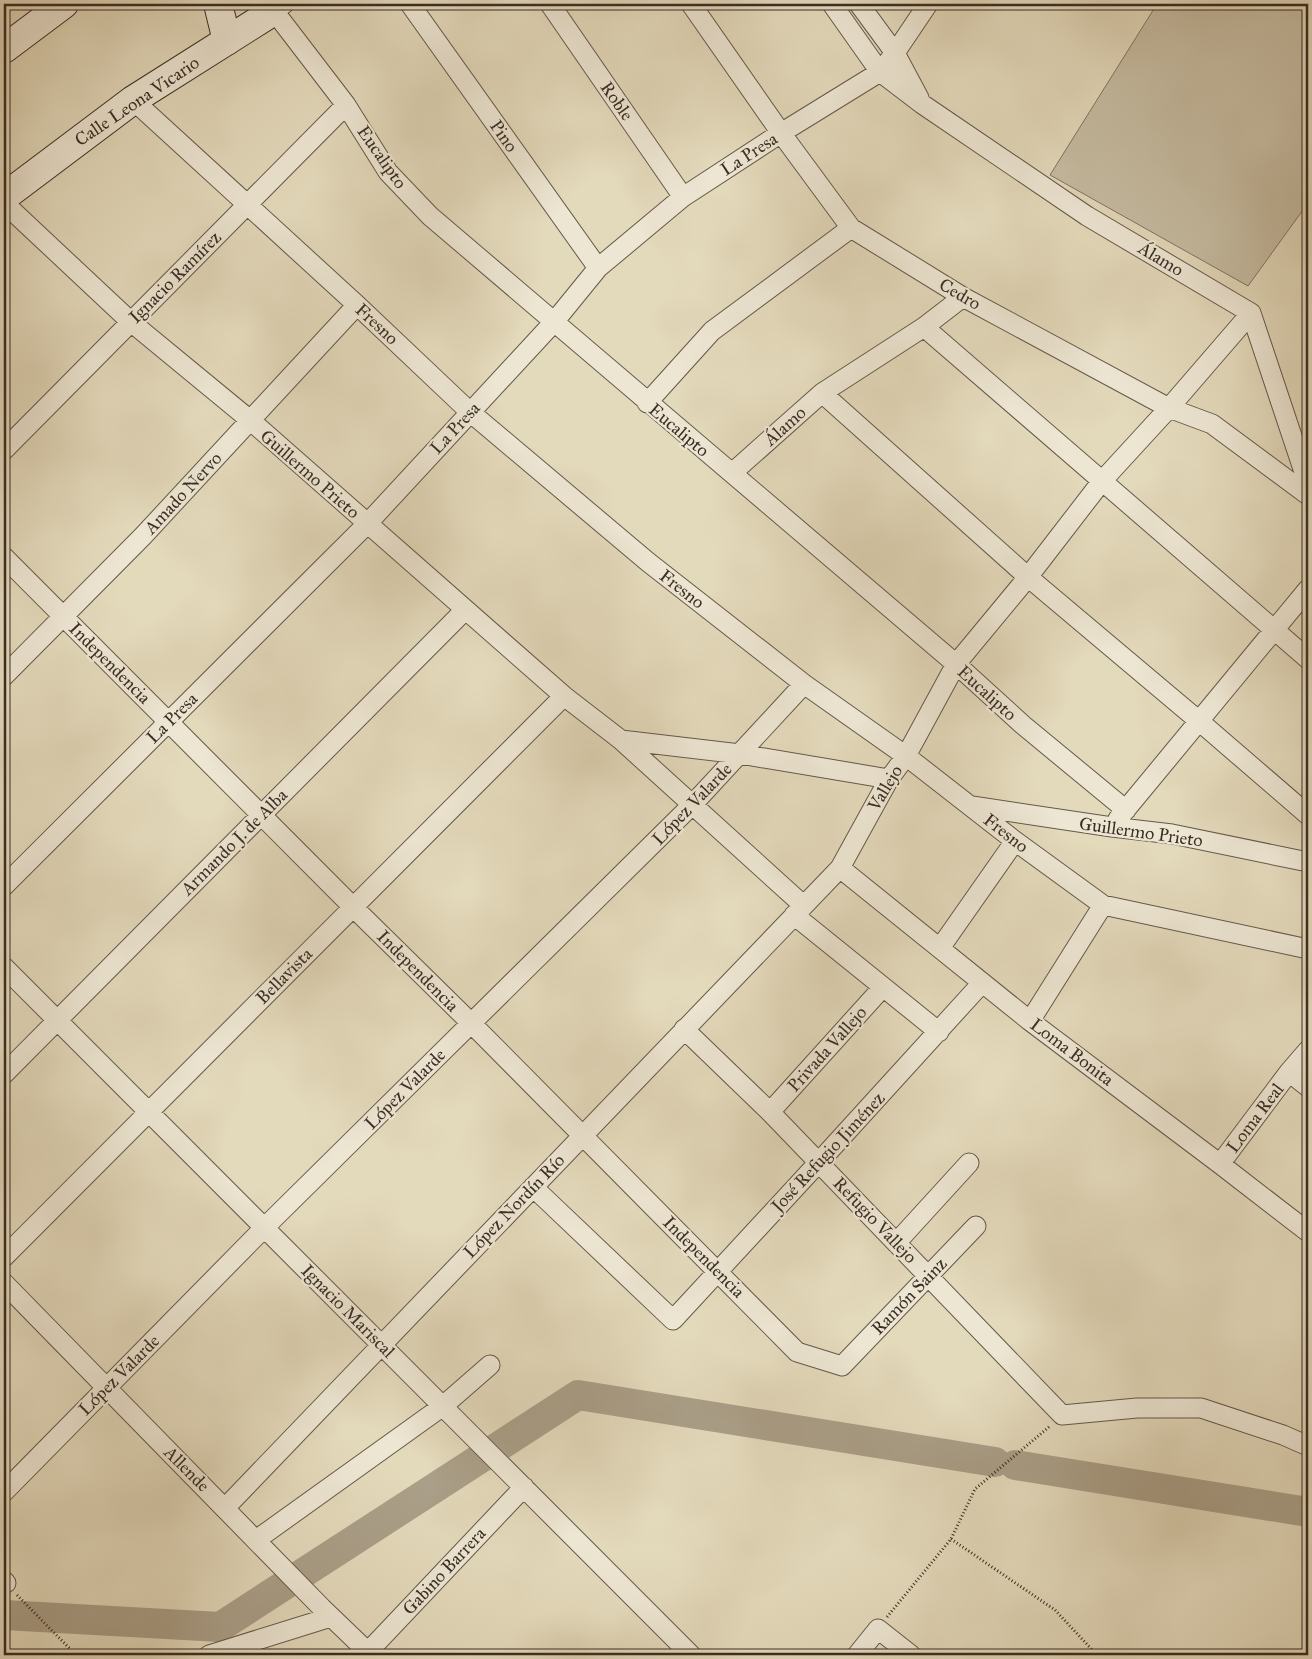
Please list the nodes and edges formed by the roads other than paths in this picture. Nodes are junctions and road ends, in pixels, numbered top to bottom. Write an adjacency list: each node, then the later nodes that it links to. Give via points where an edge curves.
1 (64, 4): 11 (main road)
2 (218, 4): 10 (main road)
3 (410, 4): 23 (street, Pino)
4 (550, 4): 19 (street, Roble)
5 (690, 4): 17 (street, Cedro)
6 (832, 4): 13 (street, Álamo)
7 (858, 4): 12 (street, Álamo)
8 (928, 4): 12 (street, La Presa)
9 (276, 6): 10 (main road, Calle Leona Vicario); 16 (street, Eucalipto)
10 (227, 41): 14 (main road, Calle Leona Vicario)
11 (4, 49)
12 (895, 53): 13 (street, La Presa); 15 (street, Álamo)
13 (880, 72): 15 (street, Álamo); 17 (street, La Presa)
14 (133, 100): 18 (main road, Calle Leona Vicario); 21 (street, Fresno)
15 (922, 104): 26 (street, Álamo, via 1087,216)
16 (346, 105): 21 (street, Ignacio Ramírez); 28 (street, Eucalipto, via 388,172 430,216)
17 (781, 133): 19 (street, La Presa); 22 (street, Cedro)
18 (4, 197)
19 (683, 197): 23 (street, La Presa)
20 (4, 203): 27 (street, Guillermo Prieto)
21 (247, 205): 25 (street, Fresno); 27 (street, Ignacio Ramírez)
22 (851, 228): 24 (street, Cedro); 31 (street, via 712,331)
23 (598, 268): 28 (street, La Presa)
24 (963, 297): 29 (street, Álamo); 32 (street, Cedro)
25 (358, 305): 33 (street, Fresno); 34 (street, Amado Nervo)
26 (1252, 313): 32 (street, Vallejo); 38 (street)
27 (131, 322): 34 (street, Guillermo Prieto); 35 (street, Ignacio Ramírez)
28 (554, 322): 31 (street, Eucalipto); 33 (street, La Presa)
29 (924, 326): 30 (street, Álamo); 37 (street)
30 (822, 393): 36 (street, Álamo); 42 (street)
31 (647, 403): 36 (street, Eucalipto)
32 (1169, 408): 37 (street, Vallejo); 39 (street, Cedro, via 1212,424)
33 (470, 412): 40 (street, La Presa); 50 (street, Fresno, via 648,562)
34 (250, 420): 40 (street, Guillermo Prieto); 45 (street, Amado Nervo, via 143,536)
35 (4, 450)
36 (732, 473): 48 (street, Eucalipto)
37 (1102, 481): 42 (street, Vallejo); 46 (street)
38 (1308, 484)
39 (1308, 495)
40 (367, 524): 44 (street, Guillermo Prieto); 53 (street, La Presa)
41 (4, 557): 45 (street, Independencia)
42 (1028, 577): 48 (street, Vallejo); 52 (street)
43 (1308, 589): 46 (street)
44 (465, 610): 51 (street, Guillermo Prieto); 61 (street, Armando J. de Alba)
45 (63, 616): 49 (street, Amado Nervo); 53 (street, Independencia)
46 (1274, 630): 47 (street); 52 (street)
47 (1308, 659)
48 (956, 664): 56 (street, Vallejo); 60 (street, Eucalipto, via 1023,725)
49 (4, 676)
50 (804, 684): 55 (street, López Valarde); 56 (street, Fresno)
51 (564, 696): 54 (street, Guillermo Prieto); 69 (street, Bellavista)
52 (1200, 721): 60 (street); 62 (street)
53 (168, 722): 61 (street, Independencia); 67 (street, La Presa)
54 (621, 740): 55 (street); 58 (street, Guillermo Prieto)
55 (740, 754): 57 (street); 58 (street, López Valarde)
56 (906, 756): 57 (street, Vallejo); 59 (street, Fresno)
57 (888, 780): 66 (street, Vallejo)
58 (693, 804): 70 (street, Guillermo Prieto); 78 (street, López Valarde)
59 (972, 806): 63 (street, Guillermo Prieto); 64 (street, Fresno)
60 (1126, 810): 63 (street)
61 (261, 815): 69 (street, Independencia); 76 (street, Armando J. de Alba)
62 (1308, 815)
63 (1112, 828): 65 (street, Guillermo Prieto, via 1172,834)
64 (1015, 841): 68 (street, Fresno); 71 (street)
65 (1308, 862)
66 (840, 868): 70 (street, Vallejo); 71 (street, Loma Bonita)
67 (4, 886)
68 (1103, 905): 72 (street, Fresno); 77 (street)
69 (353, 907): 78 (street, Independencia); 85 (street, Bellavista)
70 (798, 910): 75 (street, Guillermo Prieto); 79 (street, López Nordín Río)
71 (940, 948): 74 (street, Loma Bonita)
72 (1308, 949)
73 (4, 967): 76 (street, Ignacio Mariscal)
74 (982, 983): 77 (street, Loma Bonita); 80 (street, José Refugio Jiménez)
75 (883, 987): 80 (street, Guillermo Prieto); 86 (street, Privada Vallejo)
76 (57, 1020): 83 (street, Armando J. de Alba); 85 (street, Ignacio Mariscal)
77 (1030, 1021): 90 (street, Loma Bonita)
78 (471, 1023): 87 (street, Independencia); 93 (street, López Valarde)
79 (684, 1029): 86 (street, Refugio Vallejo); 87 (street, López Nordín Río)
80 (939, 1032): 88 (street, José Refugio Jiménez)
81 (1308, 1050): 82 (street, Loma Real)
82 (1289, 1072): 84 (street); 90 (street, Loma Real)
83 (4, 1074)
84 (1308, 1087)
85 (148, 1112): 93 (street, Ignacio Mariscal); 96 (street, Bellavista)
86 (770, 1112): 88 (street, Refugio Vallejo)
87 (582, 1136): 91 (street, López Nordín Río); 97 (street, Independencia)
88 (819, 1162): 95 (street, Refugio Vallejo); 97 (street, José Refugio Jiménez)
89 (969, 1163): 95 (street)
90 (1220, 1164): 94 (street, Loma Bonita)
91 (533, 1187): 97 (street, José Refugio Jiménez, via 673,1320); 100 (street, López Nordín Río)
92 (976, 1226): 98 (street, Ramón Sainz)
93 (264, 1228): 100 (street, Ignacio Mariscal); 103 (street, López Valarde)
94 (1308, 1232)
95 (896, 1243): 98 (street, Refugio Vallejo)
96 (4, 1257)
97 (718, 1271): 102 (street, Independencia, via 797,1352)
98 (928, 1275): 102 (street, Ramón Sainz); 105 (street, Refugio Vallejo, via 1062,1416 1137,1408 1201,1408)
99 (4, 1283): 103 (street, Allende)
100 (382, 1345): 104 (street, Ignacio Mariscal); 108 (street, López Nordín Río)
101 (490, 1365): 104 (street)
102 (842, 1366)
103 (107, 1388): 107 (street, López Valarde); 108 (street, Allende)
104 (447, 1410): 106 (street, Ignacio Mariscal); 109 (street)
105 (1308, 1446)
106 (519, 1482): 111 (street, Gabino Barrera); 113 (street, Ignacio Mariscal)
107 (4, 1492)
108 (225, 1508): 109 (street, Allende)
109 (261, 1544): 110 (street, Allende)
110 (326, 1612): 111 (street, Allende); 112 (street)
111 (368, 1654)
112 (209, 1655)
113 (691, 1655)
114 (857, 1655): 115 (street, via 878,1629)
115 (911, 1655)

